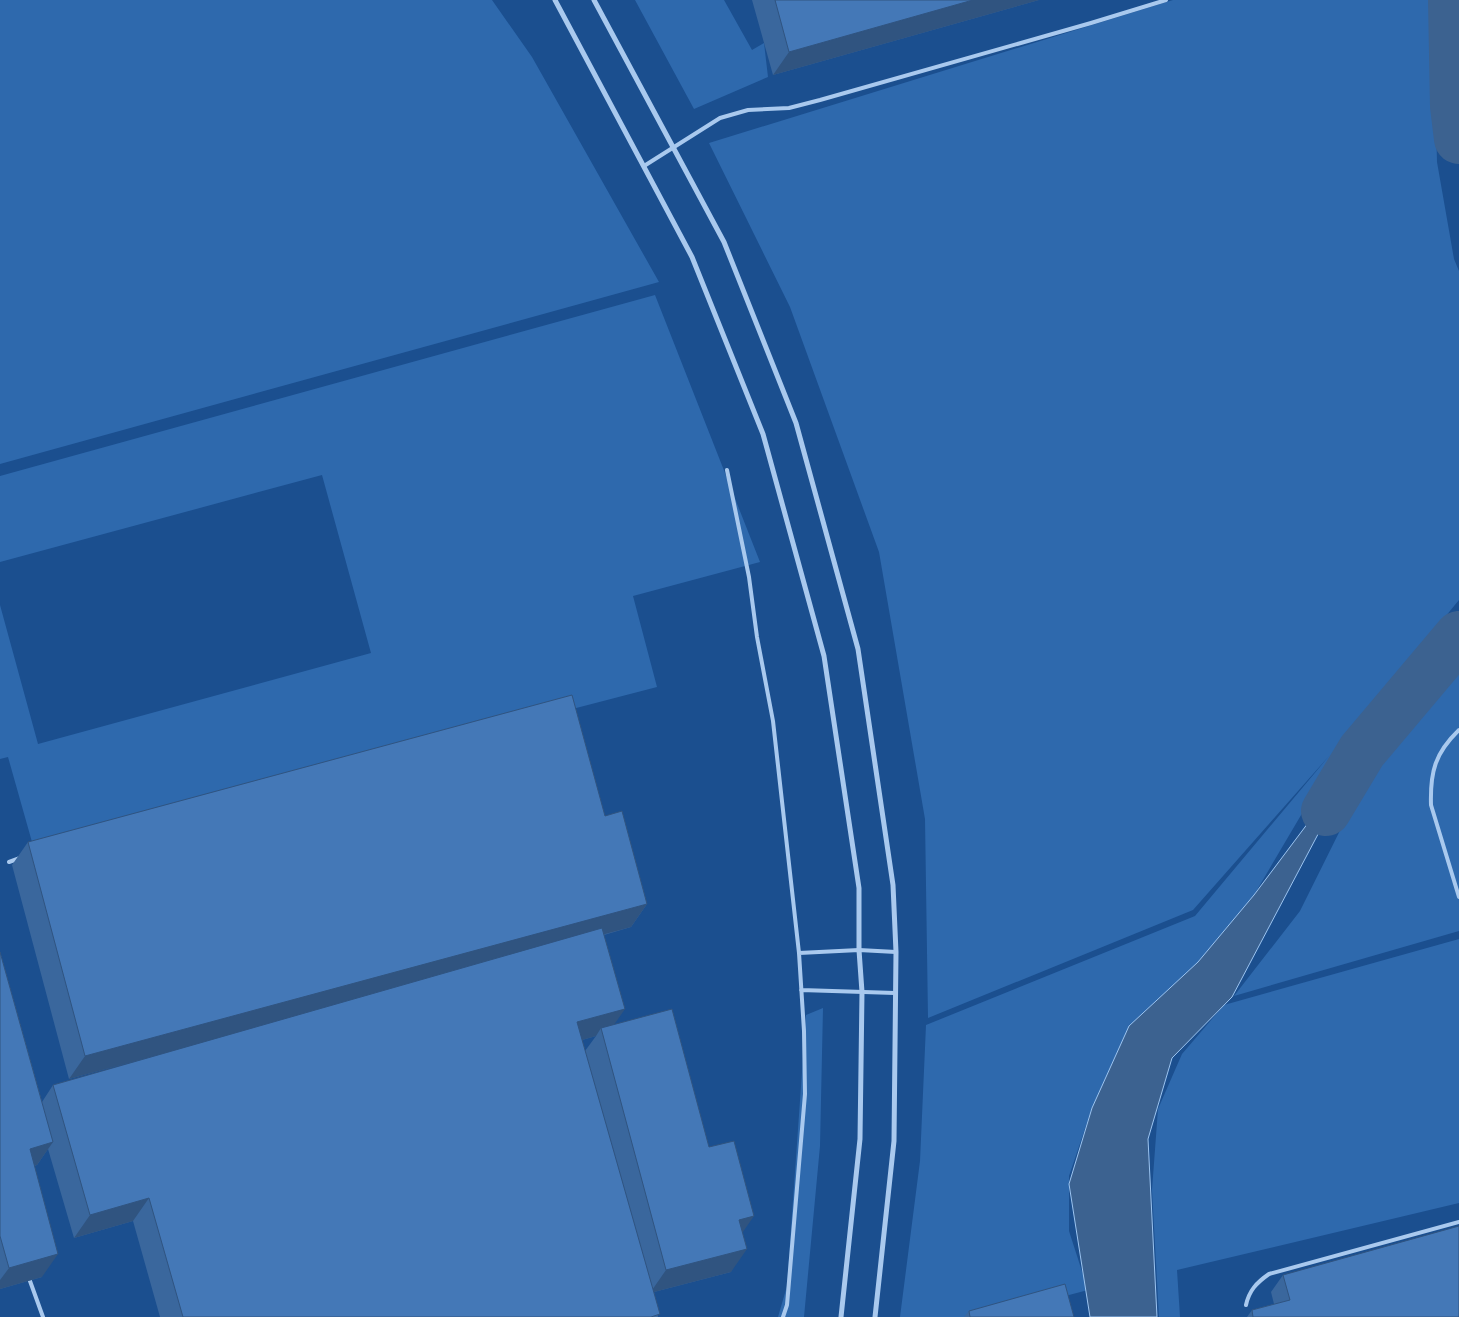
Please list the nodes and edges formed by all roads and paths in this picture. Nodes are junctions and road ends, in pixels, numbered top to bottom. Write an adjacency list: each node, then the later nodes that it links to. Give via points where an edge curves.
1 (554, 0): 5 (street)
2 (594, 0): 4 (street)
3 (1166, 0): 4 (lane, via 820,100 789,108 748,110 720,118)
4 (675, 148): 5 (lane); 12 (street, via 724,242 796,423 853,630 893,885)
5 (644, 166): 11 (street, via 692,257 763,434 824,656 859,888)
6 (727, 470): 13 (lane, via 774,722)
7 (1459, 730): 10 (lane, via 1446,743 1432,770 1431,791 1431,805)
8 (28, 856): 9 (lane)
9 (9, 862)
10 (1459, 897)
11 (859, 950): 12 (lane); 13 (lane); 15 (street)
12 (896, 952): 16 (street)
13 (799, 953): 14 (lane)
14 (801, 990): 15 (lane); 21 (lane, via 805,1094 787,1305)
15 (862, 992): 16 (lane); 22 (street, via 860,1139)
16 (895, 993): 23 (street, via 894,1141)
17 (1459, 1222): 19 (lane, via 1269,1274 1249,1294)
18 (30, 1281): 20 (lane)
19 (1246, 1305)
20 (43, 1317)
21 (783, 1317)
22 (841, 1317)
23 (875, 1317)

